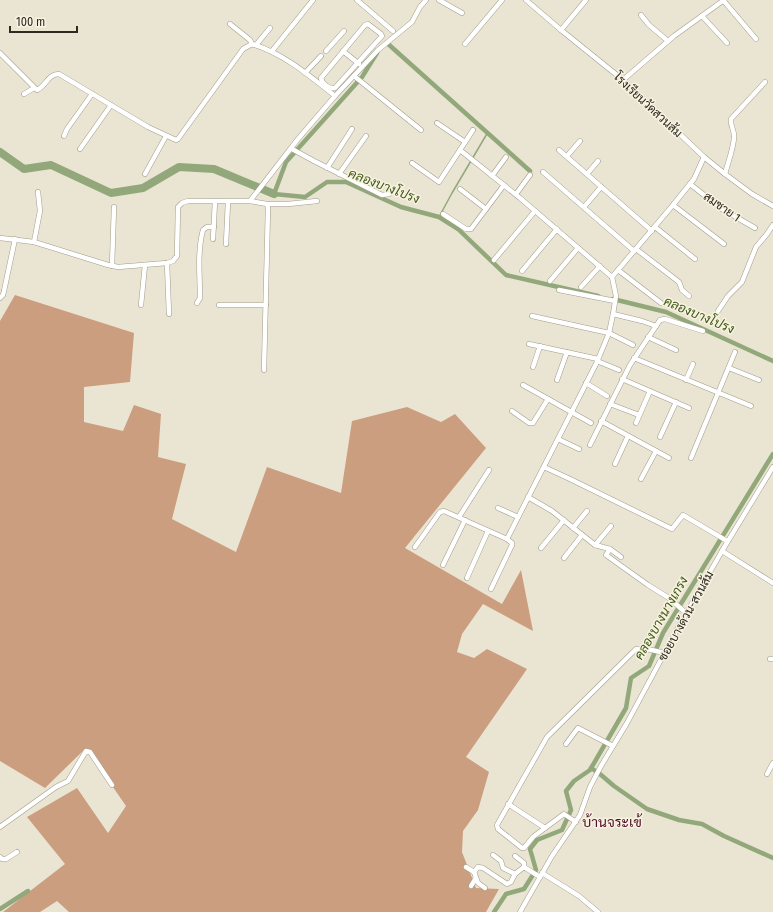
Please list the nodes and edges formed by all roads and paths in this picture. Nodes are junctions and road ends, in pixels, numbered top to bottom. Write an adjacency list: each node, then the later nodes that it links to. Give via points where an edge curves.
1 (313, 0): 22 (street)
2 (357, 0): 16 (street)
3 (426, 0): 16 (street, via 412,22)
4 (439, 0): 9 (street)
5 (502, 0): 20 (street)
6 (526, 0): 14 (street, โรงเรียนวัดสวนส้ม)
7 (586, 0): 14 (street)
8 (723, 0): 11 (street); 17 (street)
9 (462, 13)
10 (641, 15): 18 (street)
11 (702, 16): 18 (street); 19 (street)
12 (230, 24): 21 (street)
13 (270, 28): 21 (street)
14 (561, 30): 31 (street, โรงเรียนวัดสวนส้ม)
15 (344, 31): 23 (street)
16 (395, 33): 28 (street)
17 (756, 39)
18 (668, 41): 31 (street)
19 (727, 43)
20 (465, 44)
21 (254, 45): 22 (street); 43 (street, via 243,49 178,139)
22 (272, 51): 29 (street)
23 (326, 51)
24 (343, 51): 27 (street); 27 (street, via 321,78 322,82 335,88); 27 (street, via 365,25 370,25 382,36)
25 (0, 53): 33 (street)
26 (321, 56): 29 (street)
27 (358, 62): 28 (street)
28 (363, 66): 30 (street)
29 (305, 73): 36 (street)
30 (356, 78): 36 (street); 40 (street)
31 (623, 80): 53 (street, โรงเรียนวัดสวนส้ม)
32 (765, 82): 61 (street, via 731,119 734,140)
33 (34, 88): 34 (street); 35 (street, via 39,90 52,76 59,74)
34 (24, 94)
35 (92, 94): 37 (street); 42 (street)
36 (335, 96): 50 (street, via 298,139)
37 (111, 105): 43 (street); 47 (street)
38 (437, 123): 46 (street)
39 (352, 129): 56 (street)
40 (421, 130)
41 (473, 130): 46 (street)
42 (64, 136)
43 (166, 136): 58 (street)
44 (366, 136): 59 (street)
45 (580, 141): 52 (street)
46 (465, 142): 48 (street)
47 (80, 149)
48 (460, 150): 55 (street, via 439,182); 63 (street)
49 (559, 150): 52 (street)
50 (295, 151): 56 (street); 72 (street, via 261,185)
51 (506, 156): 63 (street)
52 (567, 156): 60 (street)
53 (704, 157): 61 (street, โรงเรียนวัดสวนส้ม); 64 (street)
54 (598, 161): 60 (street)
55 (412, 163)
56 (327, 168): 59 (street)
57 (543, 172): 79 (street)
58 (145, 174)
59 (339, 174): 69 (street, via 382,195)
60 (587, 174): 66 (street)
61 (725, 174): 77 (street, โรงเรียนวัดสวนส้ม)
62 (530, 175): 70 (street)
63 (492, 176): 65 (street)
64 (690, 184): 76 (street); 85 (street, สมชาย 1, via 722,209)
65 (504, 185): 70 (street); 80 (street)
66 (601, 187): 79 (street); 87 (street)
67 (460, 189): 80 (street)
68 (38, 192): 91 (street, via 40,211)
69 (389, 194)
70 (516, 194): 81 (street)
71 (215, 201): 74 (street); 84 (street); 98 (street, via 188,201 178,207 177,256)
72 (250, 201): 74 (street); 75 (street)
73 (317, 201): 75 (street)
74 (228, 202): 92 (street)
75 (267, 204): 113 (street)
76 (673, 205): 87 (street); 93 (street)
77 (773, 206)
78 (114, 207): 100 (street)
79 (584, 208): 95 (street)
80 (486, 209): 82 (street, via 470,230)
81 (535, 211): 86 (street); 97 (street)
82 (443, 214)
83 (773, 225): 116 (street, via 756,247 742,282)
84 (214, 227): 90 (street); 111 (street, via 203,230 201,238 200,298)
85 (755, 228)
86 (557, 229): 94 (street); 103 (street)
87 (653, 229): 95 (street); 96 (street)
88 (0, 238): 89 (street)
89 (15, 239): 91 (street); 109 (street, via 3,295)
90 (213, 239)
91 (32, 242): 100 (street)
92 (226, 244)
93 (724, 244)
94 (578, 248): 101 (street); 105 (street)
95 (635, 250): 102 (street); 108 (street, via 679,282 682,290)
96 (695, 259)
97 (494, 260)
98 (167, 263): 99 (street); 117 (street)
99 (146, 264): 100 (street); 114 (street)
100 (112, 266)
101 (600, 266): 104 (street); 106 (street)
102 (618, 270): 104 (street); 112 (street)
103 (522, 271)
104 (612, 277): 110 (street)
105 (550, 281)
106 (581, 287)
107 (559, 290): 110 (street)
108 (689, 296)
109 (0, 298)
110 (615, 300): 118 (street)
111 (197, 303)
112 (661, 303)
113 (266, 304): 115 (street); 135 (street)
114 (141, 305)
115 (219, 305)
116 (718, 311)
117 (170, 314)
118 (613, 314): 120 (street); 122 (street)
119 (532, 316): 122 (street)
120 (656, 326): 121 (street, via 663,318); 123 (street)
121 (703, 331)
122 (609, 333): 126 (street); 131 (street)
123 (648, 337): 127 (street); 130 (street)
124 (529, 344): 125 (street)
125 (540, 346): 128 (street); 133 (street)
126 (633, 346)
127 (676, 350)
128 (567, 352): 131 (street); 138 (street)
129 (735, 352): 134 (street)
130 (634, 358): 137 (street); 139 (street)
131 (598, 360): 136 (street); 141 (street)
132 (693, 364): 139 (street)
133 (533, 367)
134 (728, 368): 140 (street); 144 (street)
135 (264, 370)
136 (619, 370)
137 (622, 379): 143 (street); 148 (street)
138 (557, 380)
139 (686, 380): 144 (street)
140 (759, 380)
141 (586, 383): 145 (street); 152 (street)
142 (523, 385): 146 (street)
143 (650, 391): 147 (street); 153 (street)
144 (718, 393): 149 (street); 164 (street)
145 (607, 396)
146 (548, 399): 151 (street, via 533,423); 152 (street)
147 (676, 402): 150 (street); 158 (street)
148 (610, 404): 153 (street); 154 (street)
149 (750, 406)
150 (689, 408)
151 (512, 411)
152 (571, 413): 155 (street); 159 (street)
153 (639, 416): 156 (street)
154 (601, 421): 157 (street); 160 (street)
155 (591, 423)
156 (636, 423)
157 (628, 436): 162 (street); 165 (street)
158 (660, 437)
159 (558, 439): 161 (street); 166 (street)
160 (590, 445)
161 (579, 449)
162 (656, 451): 163 (street); 169 (street)
163 (669, 458)
164 (691, 458)
165 (615, 464)
166 (544, 467): 170 (street); 182 (street, via 672,529 683,515)
167 (773, 467): 182 (street, ซอยบางด้วน-สวนส้ม)
168 (489, 470): 173 (street)
169 (641, 479)
170 (528, 497): 174 (street); 176 (street)
171 (498, 508): 174 (street)
172 (587, 511): 178 (street)
173 (459, 517): 175 (street); 184 (street, via 442,511)
174 (518, 517): 181 (street)
175 (465, 520): 179 (street); 190 (street)
176 (564, 520): 178 (street); 185 (street)
177 (611, 526): 183 (street)
178 (573, 528): 180 (street)
179 (488, 531): 181 (street); 191 (street)
180 (582, 535): 183 (street); 189 (street)
181 (508, 537): 193 (street, via 512,545)
182 (723, 538): 187 (street, ซอยบางด้วน-สวนส้ม)
183 (595, 544): 186 (street)
184 (415, 547)
185 (541, 548)
186 (610, 549): 188 (street); 194 (street, via 606,555)
187 (722, 551): 192 (street); 194 (street, ซอยบางด้วน-สวนส้ม)
188 (621, 557)
189 (564, 558)
190 (443, 565)
191 (467, 578)
192 (773, 582)
193 (491, 589)
194 (686, 613): 195 (street, ซอยบางด้วน-สวนส้ม)
195 (664, 653): 197 (street, ซอยบางด้วน-สวนส้ม); 201 (street, via 636,649 547,737)
196 (566, 744): 197 (street, via 578,728)
197 (612, 745): 202 (street, ซอยบางด้วน-สวนส้ม, via 596,775 580,815)
198 (773, 763): 199 (street)
199 (767, 774)
200 (112, 785): 203 (street, via 90,752 86,751 68,781)
201 (508, 804): 204 (street); 204 (street, via 497,827 522,848)
202 (574, 821): 204 (street, via 565,814); 213 (street)
203 (0, 827)
204 (545, 828)
205 (17, 852): 208 (street, via 6,860)
206 (493, 855): 212 (street, via 501,861 503,868)
207 (515, 856): 210 (street)
208 (0, 857)
209 (466, 867): 211 (street)
210 (524, 867): 212 (street); 213 (street)
211 (474, 872): 212 (street, via 478,868 484,868 507,884); 214 (street)
212 (515, 874)
213 (539, 875): 217 (street); 218 (street, via 579,896)
214 (476, 878): 215 (street); 216 (street)
215 (471, 886)
216 (485, 888)
217 (520, 912)
218 (598, 912)

